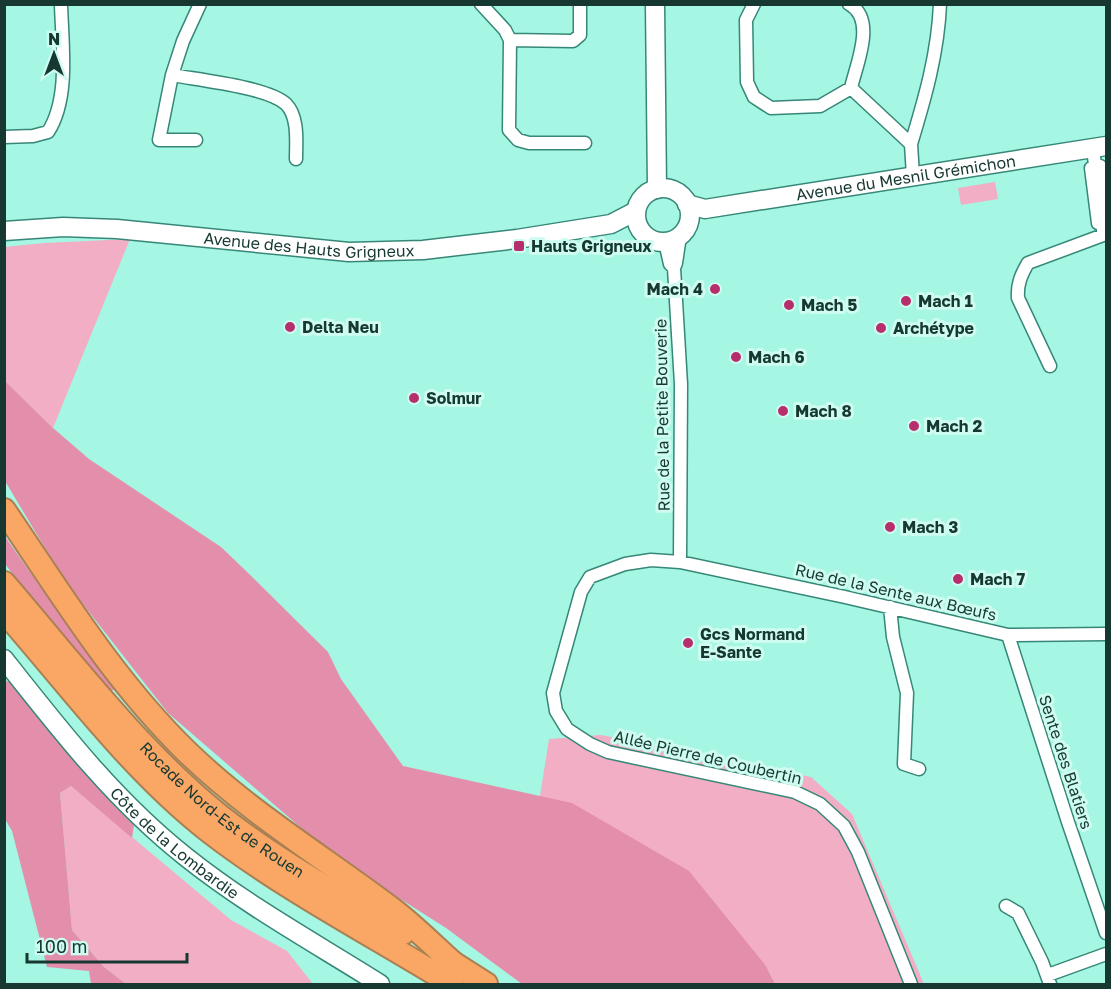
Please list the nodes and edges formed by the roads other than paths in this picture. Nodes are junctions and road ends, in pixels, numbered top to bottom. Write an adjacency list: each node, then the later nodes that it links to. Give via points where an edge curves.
1 (61, 4): 13 (street, via 63,78 55,121 48,132)
2 (200, 4): 11 (street)
3 (481, 4): 10 (street)
4 (580, 4): 10 (street, via 580,34 573,41)
5 (655, 4): 20 (street)
6 (667, 4): 20 (street)
7 (754, 4): 12 (street, via 746,20 747,82 754,97 771,108 820,106)
8 (849, 4): 12 (street, via 865,29)
9 (940, 4): 16 (street, via 928,90)
10 (510, 40): 15 (street, via 509,130 518,140 529,144)
11 (172, 75): 14 (street, via 159,140); 18 (street, via 269,93 287,105 296,126)
12 (851, 88): 16 (street)
13 (4, 137)
14 (196, 140)
15 (585, 143)
16 (911, 144): 19 (street)
17 (1098, 153): 19 (street, Avenue du Mesnil Grémichon); 24 (street, via 1091,168 1098,223)
18 (296, 159)
19 (913, 176): 22 (street, Avenue du Mesnil Grémichon)
20 (663, 189): 21 (street, via 649,193); 22 (street, via 681,196)
21 (636, 211): 23 (street, Avenue des Hauts Grigneux); 26 (street)
22 (685, 222): 26 (street, via 656,241); 29 (street, Rue de la Petite Bouverie, via 670,264 674,268 681,376)
23 (611, 224): 25 (street, Avenue des Hauts Grigneux, via 482,244 376,252 117,229); 26 (street, Avenue des Hauts Grigneux)
24 (1105, 227): 27 (street, via 1028,263 1021,274 1017,298)
25 (4, 231)
26 (643, 233)
27 (1050, 366)
28 (4, 510): 41 (highway, via 96,645 138,700 187,752 233,793 394,910)
29 (680, 562): 31 (street, Rue de la Sente aux Bœufs, via 651,560 625,564 590,577); 32 (street, Rue de la Sente aux Bœufs)
30 (4, 583): 41 (highway, Rocade Nord-Est de Rouen, via 183,784 219,815)
31 (581, 592): 45 (street, Allée Pierre de Coubertin, via 553,693 556,711 567,729 609,752 795,792 820,804 844,826 858,852)
32 (890, 607): 35 (street, Rue de la Sente aux Bœufs); 37 (street, via 906,693 904,764)
33 (4, 611): 41 (highway, Rocade Nord-Est de Rouen, via 123,748 209,830 289,886)
34 (1107, 634): 35 (street, Rue de la Sente aux Bœufs)
35 (1008, 635): 39 (street, Sente des Blatiers)
36 (4, 659): 43 (street, Côte de la Lombardie, via 98,774 186,857 240,896)
37 (919, 769)
38 (1006, 906): 42 (street, via 1018,913)
39 (1107, 933)
40 (1107, 954): 42 (street)
41 (452, 974): 44 (highway, Rocade Nord-Est de Rouen)
42 (1049, 980)
43 (381, 984)
44 (486, 984)
45 (911, 984)

